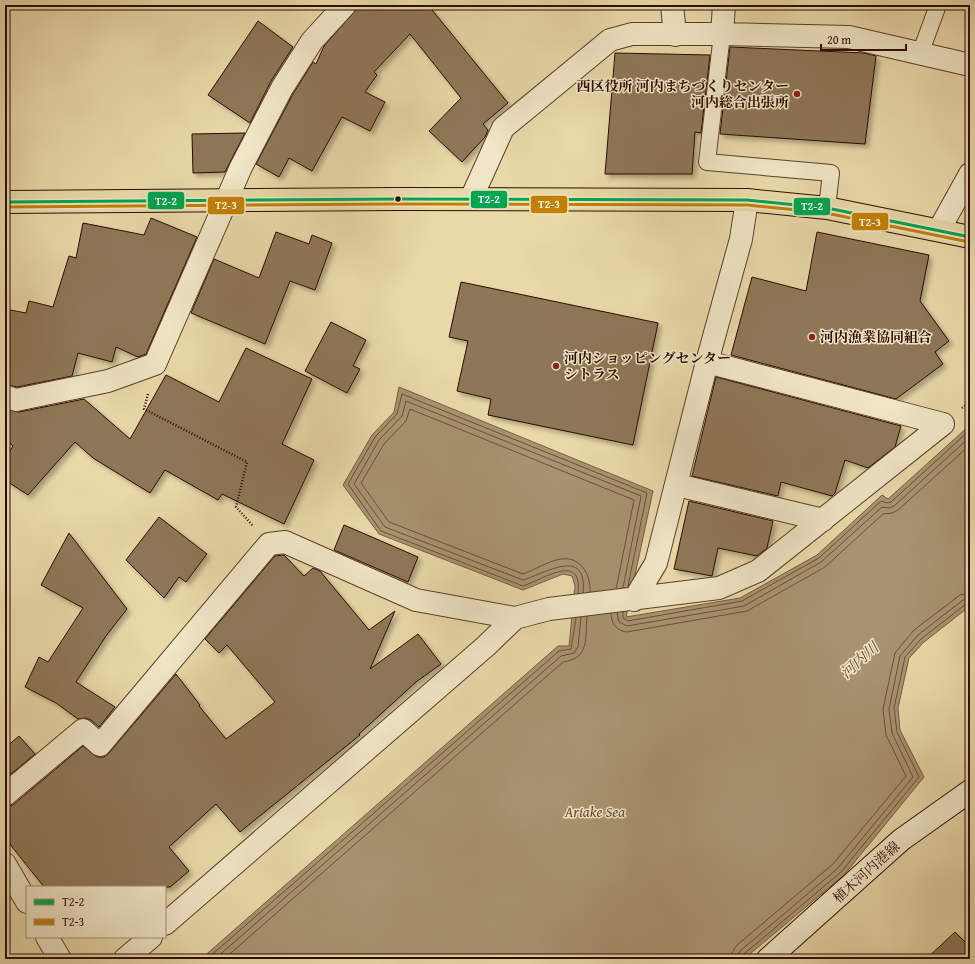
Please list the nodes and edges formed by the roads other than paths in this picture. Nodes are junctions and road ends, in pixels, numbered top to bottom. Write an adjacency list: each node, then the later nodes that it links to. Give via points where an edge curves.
1 (345, 5): 12 (street, via 312,41 282,88 241,167)
2 (672, 5): 5 (street)
3 (724, 5): 6 (street)
4 (938, 5): 7 (lane)
5 (675, 34): 6 (street); 10 (street, via 632,34 610,40 503,128)
6 (722, 34): 7 (street, via 849,37); 14 (lane, via 707,162 831,173)
7 (920, 54): 8 (street)
8 (970, 65)
9 (970, 174): 15 (street)
10 (471, 199): 11 (highway); 12 (highway)
11 (747, 200): 14 (highway); 17 (street, via 741,238)
12 (228, 201): 13 (highway); 18 (street, via 155,364 108,381 16,400)
13 (5, 202)
14 (827, 208): 15 (highway)
15 (939, 230): 16 (highway)
16 (970, 238)
17 (707, 362): 19 (street); 20 (street, via 943,424)
18 (5, 396)
19 (677, 485): 20 (street); 21 (street, via 656,563)
20 (823, 520): 21 (street, via 758,571 719,588)
21 (634, 600): 22 (street, via 549,609)
22 (515, 618): 24 (street, via 416,600 285,542 269,544 100,744 83,730); 27 (street)
23 (970, 791): 32 (street, 植木河内港線, via 901,840)
24 (5, 795)
25 (5, 864): 26 (street)
26 (26, 900)
27 (166, 923)
28 (48, 938): 30 (street)
29 (149, 938): 31 (street)
30 (60, 959)
31 (125, 959)
32 (768, 959)

